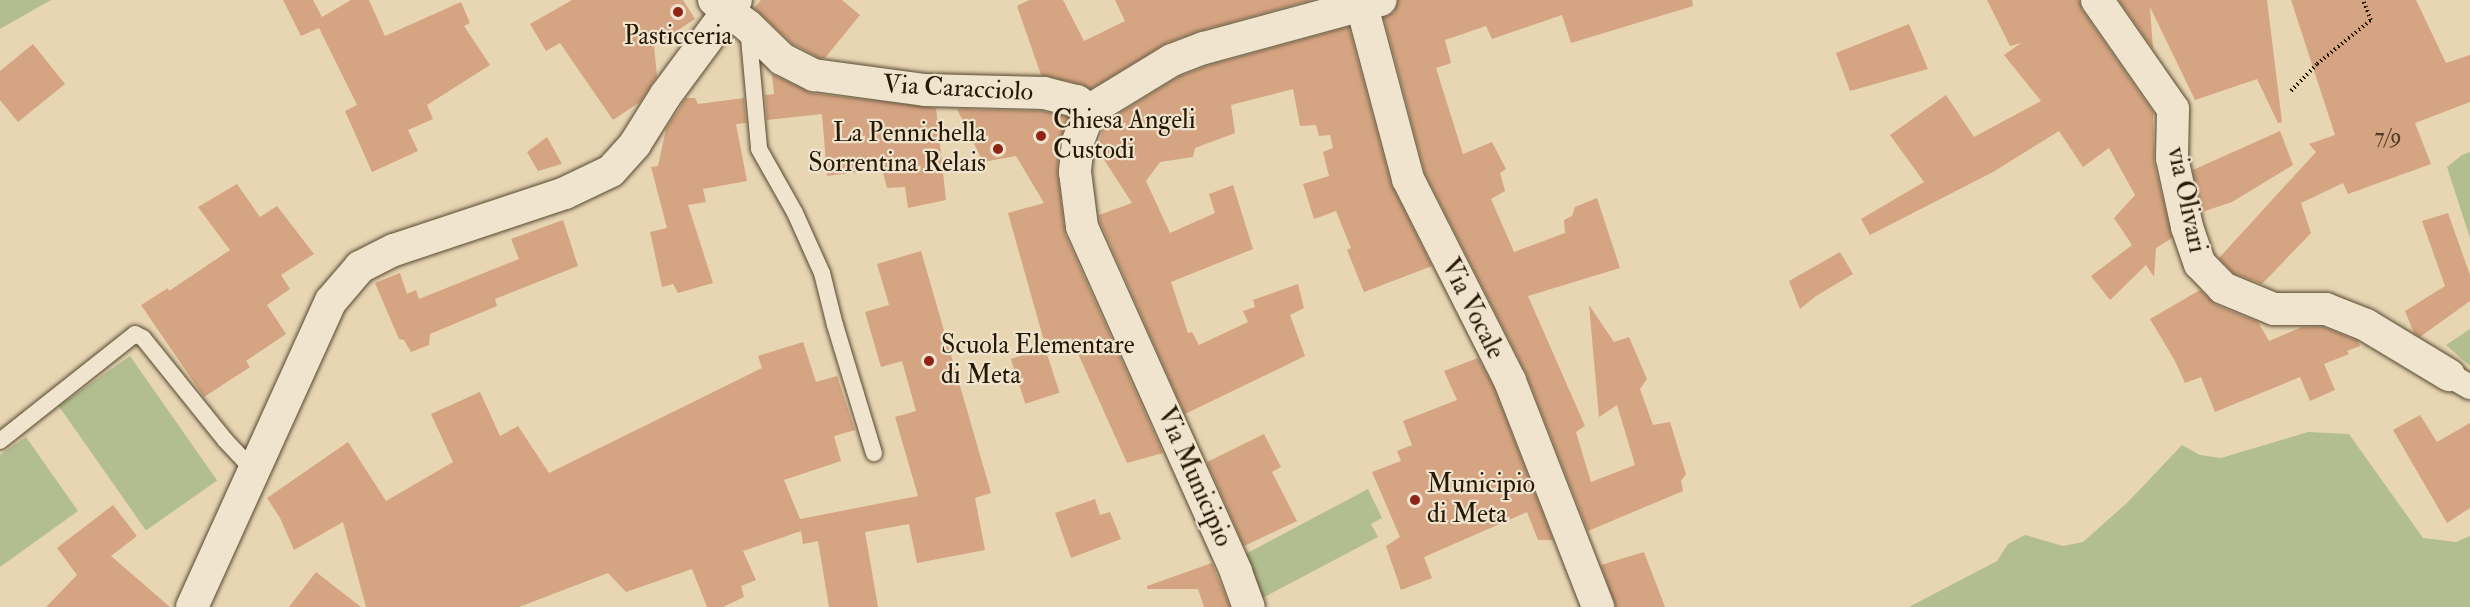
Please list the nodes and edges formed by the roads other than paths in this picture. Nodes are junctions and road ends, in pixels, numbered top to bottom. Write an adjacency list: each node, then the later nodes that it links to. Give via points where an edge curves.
1 (2097, 0): 5 (street, via Olivari, via 2173,109 2172,158 2187,227 2200,264 2223,288 2274,309 2326,309 2366,325)
2 (1372, 3): 4 (street, via 1183,56); 11 (street, Via Vocale, via 1408,179 1510,381)
3 (731, 10): 4 (street, Via Caracciolo, via 782,59 814,75 925,90 1044,93 1077,101); 7 (lane, via 759,148 822,273); 8 (street, via 665,96 635,144 611,171 564,193 394,250 360,267 331,301)
4 (1090, 110): 10 (street, Via Municipio, via 1078,142 1075,172 1082,227)
5 (2460, 381)
6 (0, 441): 8 (lane, via 135,334 143,338)
7 (874, 453)
8 (255, 472): 9 (street)
9 (192, 607)
10 (1249, 607)
11 (1598, 607)

